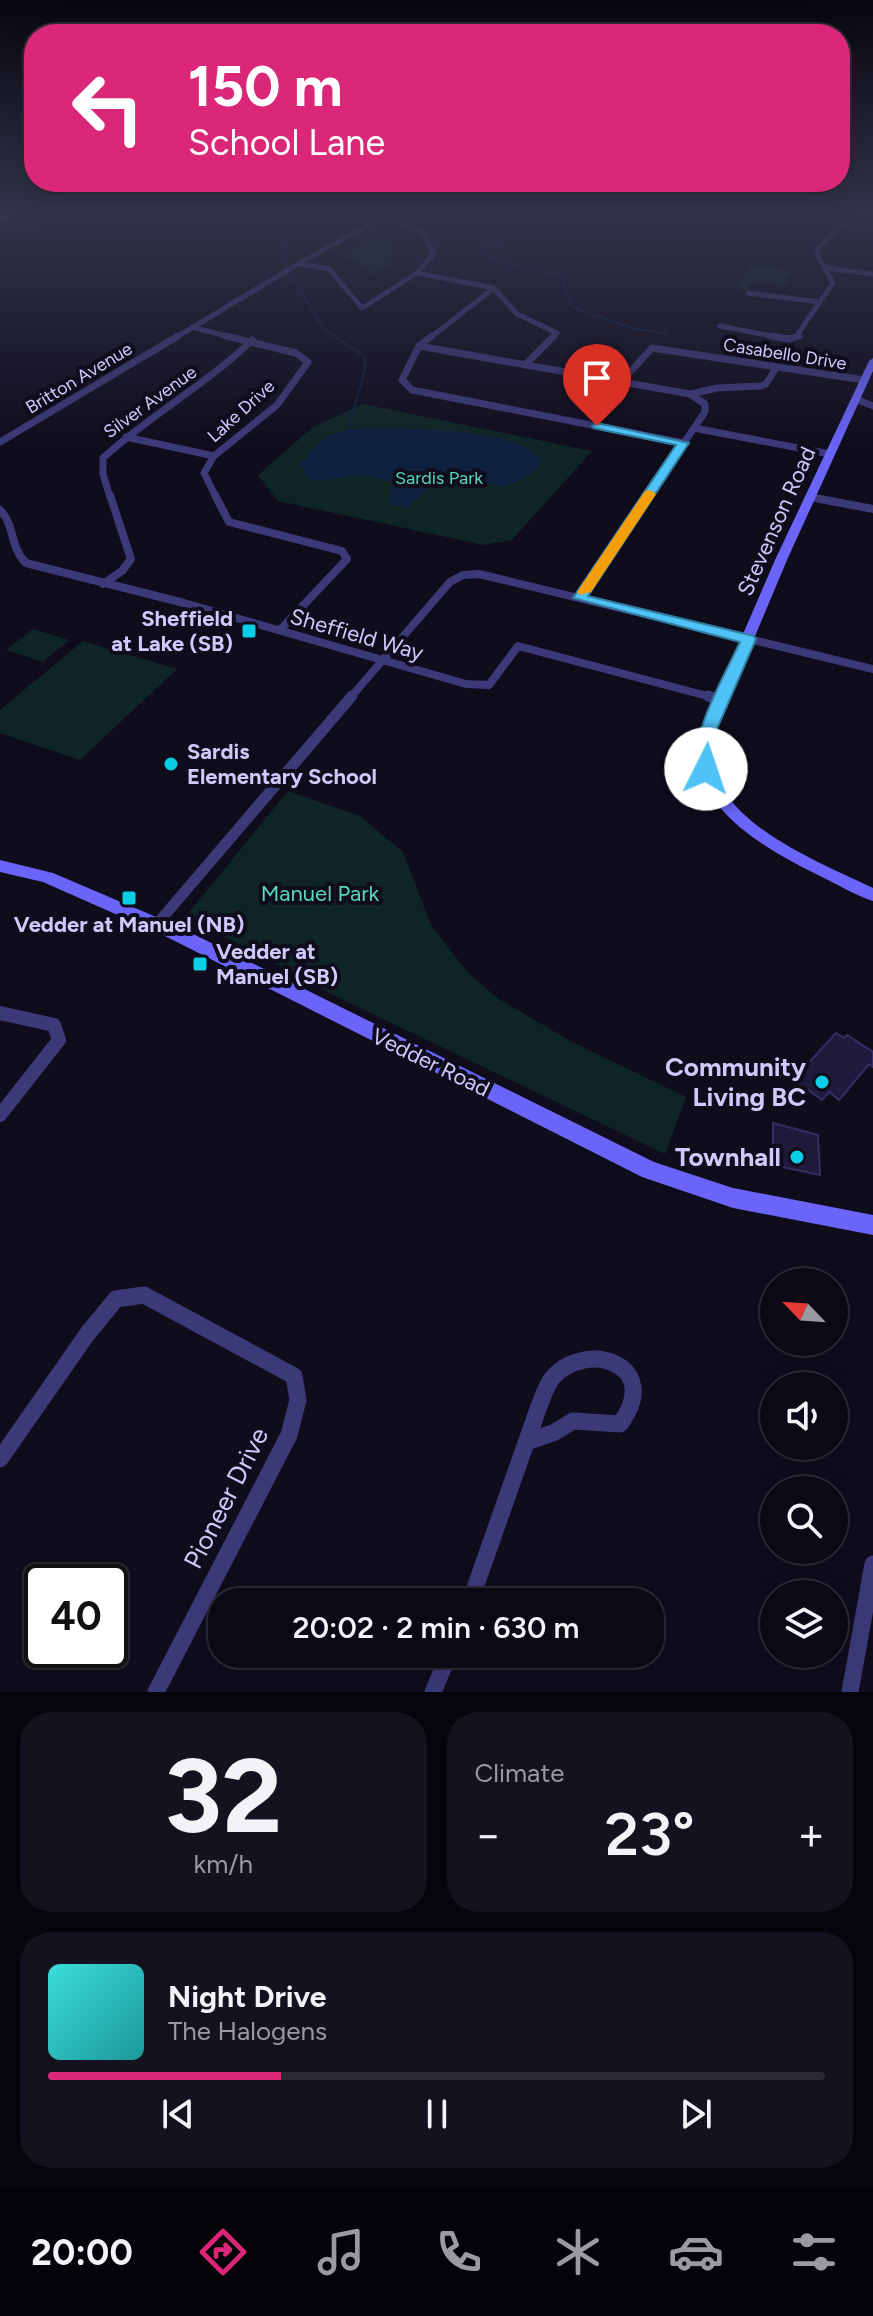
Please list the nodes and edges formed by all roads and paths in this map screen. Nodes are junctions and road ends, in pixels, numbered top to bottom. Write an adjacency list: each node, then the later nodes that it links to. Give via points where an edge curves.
1 (253, 291): 10 (street, Britton Avenue)
2 (348, 291): 3 (street, via 362,308)
3 (389, 291)
4 (490, 291): 12 (street)
5 (497, 291): 14 (street, via 517,314 557,333)
6 (828, 291): 8 (street)
7 (748, 293): 8 (street)
8 (820, 302): 9 (street, via 794,338)
9 (720, 326)
10 (192, 327): 11 (street, Lake Drive); 23 (street, Britton Avenue)
11 (252, 340): 22 (street, Silver Avenue, via 219,372); 26 (street, Lake Drive, via 308,362 277,405)
12 (419, 346): 14 (street); 24 (street, via 402,380 412,390)
13 (873, 361): 16 (street, Stevenson Road)
14 (525, 365): 17 (street)
15 (776, 368): 16 (street, Casabello Drive); 17 (street, Casabello Drive, via 652,348); 18 (street, via 761,386)
16 (864, 380): 19 (street, Stevenson Road)
17 (621, 382): 18 (street)
18 (690, 394): 21 (street, via 705,404)
19 (856, 399): 20 (street); 25 (street, Stevenson Road)
20 (873, 406)
21 (694, 428): 24 (street); 25 (street)
22 (126, 437): 26 (street); 30 (street, Silver Avenue, via 103,458 103,474 131,559)
23 (0, 442)
24 (684, 443): 31 (street)
25 (830, 454): 27 (street, Stevenson Road)
26 (214, 456): 32 (street, Lake Drive, via 204,473 229,522 346,555)
27 (810, 497): 28 (street); 33 (street, Stevenson Road)
28 (873, 509)
29 (0, 510): 30 (street, Sheffield Way, via 8,518 19,558)
30 (103, 584): 32 (street, Sheffield Way)
31 (580, 598): 33 (street); 34 (street, via 479,574 463,575 450,582)
32 (280, 630): 34 (street, Sheffield Way)
33 (749, 639): 35 (street); 36 (street, Stevenson Road)
34 (382, 660): 36 (street, Sheffield Way, via 466,684 489,685 518,646); 39 (street)
35 (873, 669)
36 (722, 700): 38 (street, Stevenson Road, via 704,753 710,781 728,807 771,842)
37 (0, 866): 39 (street, Vedder Road, via 47,877)
38 (873, 895)
39 (157, 924): 42 (street, Vedder Road, via 649,1170 733,1198)
40 (0, 1013): 41 (street, via 54,1025 59,1040)
41 (0, 1115)
42 (873, 1225)
43 (527, 1442): 43 (street, via 573,1421 620,1424 636,1401 632,1378 607,1360 564,1366 551,1379); 46 (street)
44 (0, 1459): 48 (street, Pioneer Drive, via 116,1299 144,1295 294,1376 298,1400 289,1435)
45 (873, 1564): 50 (street)
46 (475, 1588)
47 (443, 1668): 49 (street)
48 (156, 1692)
49 (433, 1692)
50 (850, 1692)

